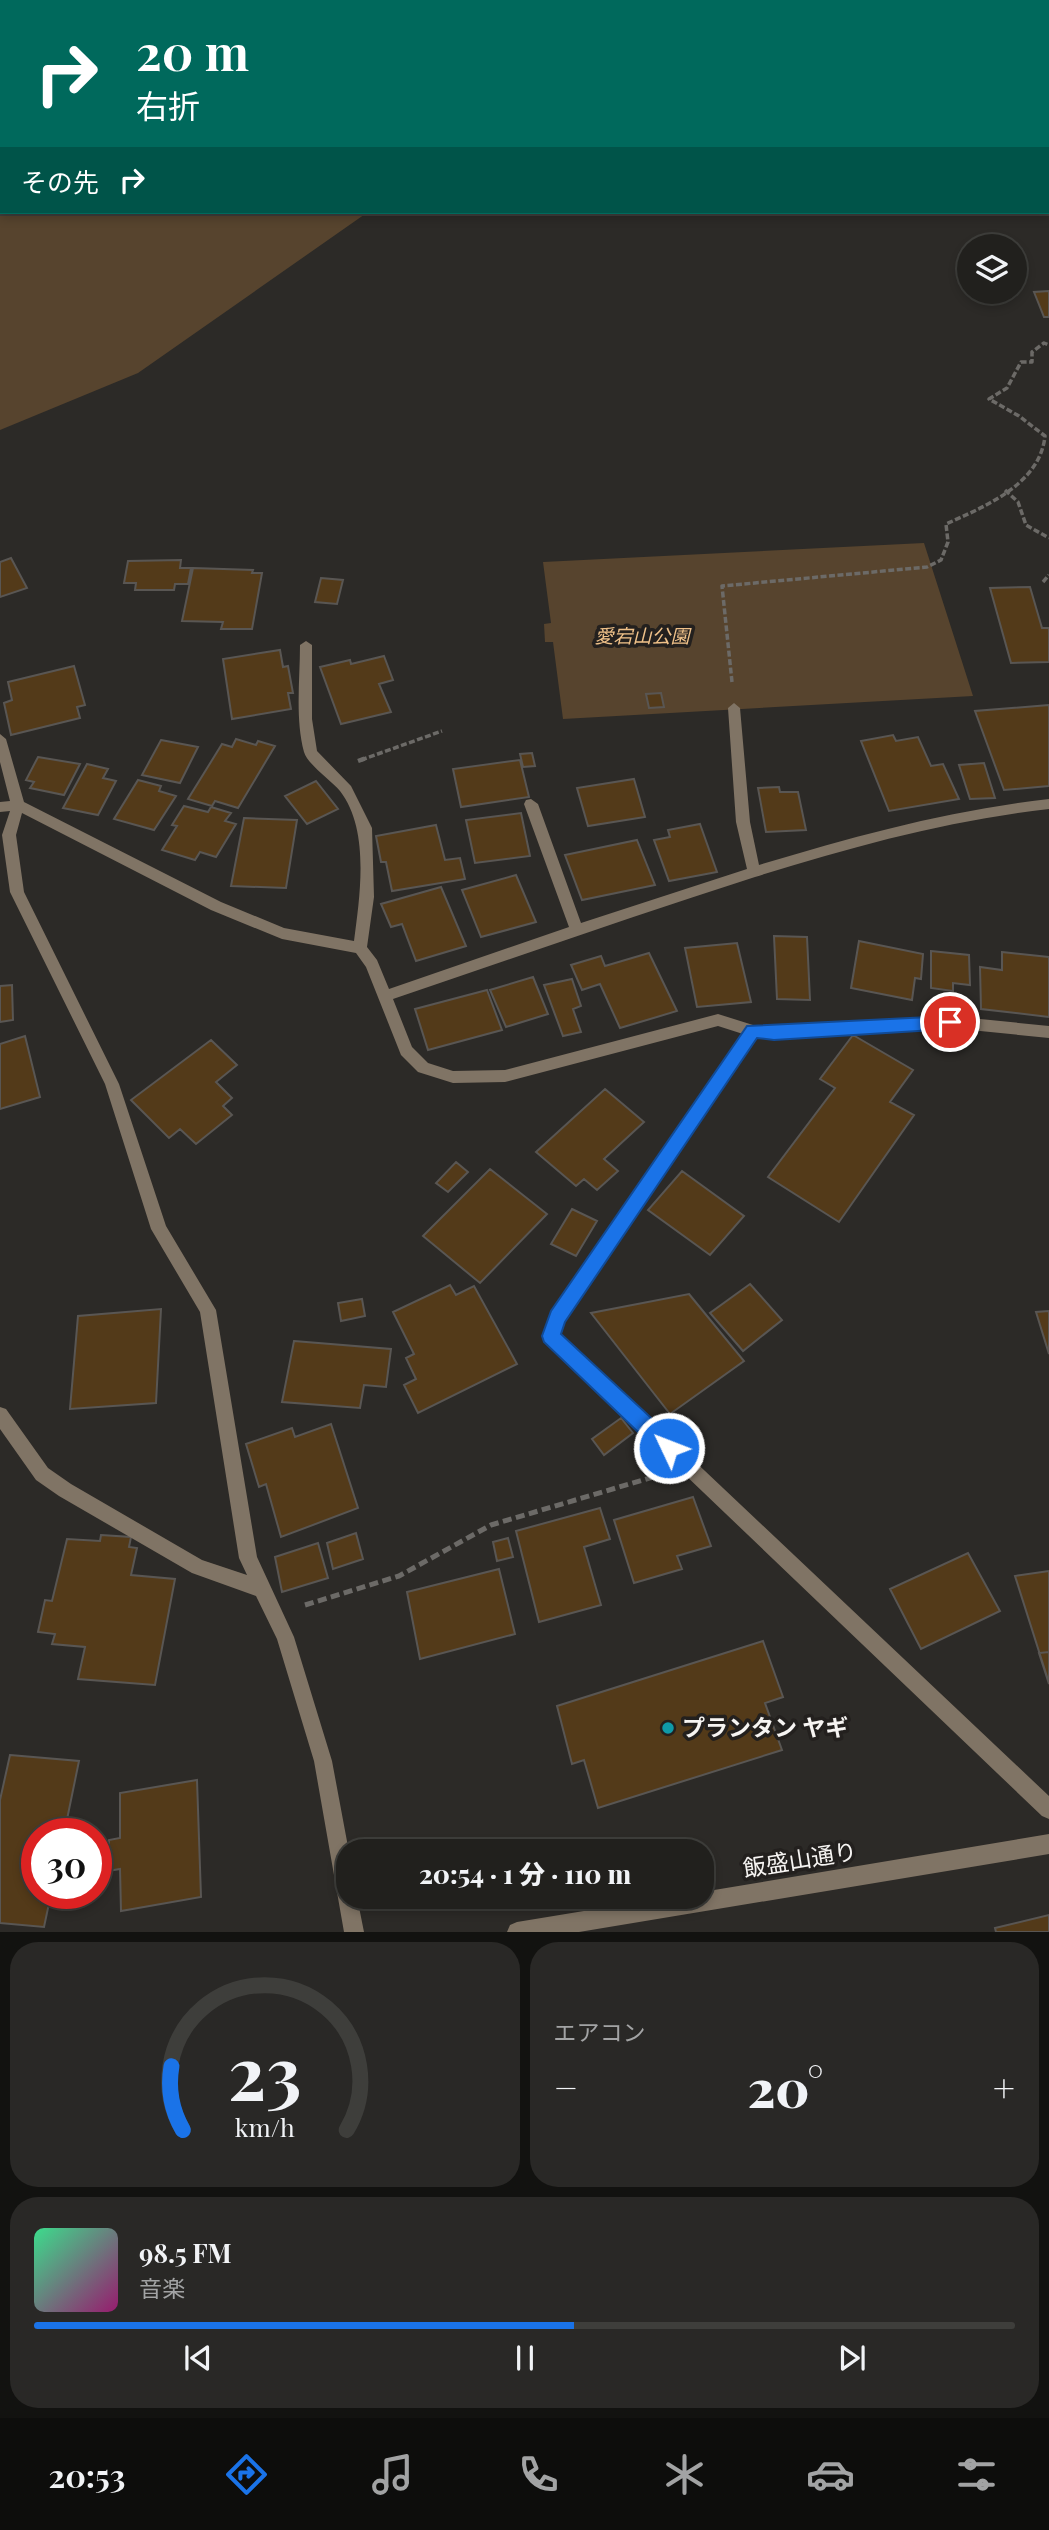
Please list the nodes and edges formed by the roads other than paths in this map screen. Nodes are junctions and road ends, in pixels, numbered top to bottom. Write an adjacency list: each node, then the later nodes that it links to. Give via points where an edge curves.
1 (306, 645): 10 (street, via 311,754 346,789 365,828 367,897)
2 (734, 708): 8 (street, via 743,822)
3 (0, 739): 6 (street)
4 (531, 804): 9 (street)
5 (1049, 804): 8 (street, via 925,823)
6 (18, 805): 7 (street); 10 (street, via 216,906 282,933); 15 (street, via 9,835 17,892 112,1084 159,1229 208,1310 248,1558)
7 (0, 807)
8 (754, 872): 9 (street)
9 (577, 931): 11 (street)
10 (360, 948): 11 (street)
11 (385, 996): 12 (street, via 407,1051 423,1069 453,1077 505,1076 718,1020)
12 (752, 1031): 13 (street, via 950,1022); 16 (street, via 557,1317 551,1336)
13 (1049, 1032)
14 (0, 1415): 15 (street, via 42,1474 65,1490 198,1567)
15 (263, 1589): 18 (street, via 285,1637 323,1761)
16 (1049, 1810)
17 (1049, 1844): 19 (street, 飯盛山通り)
18 (354, 1931)
19 (517, 1931)

